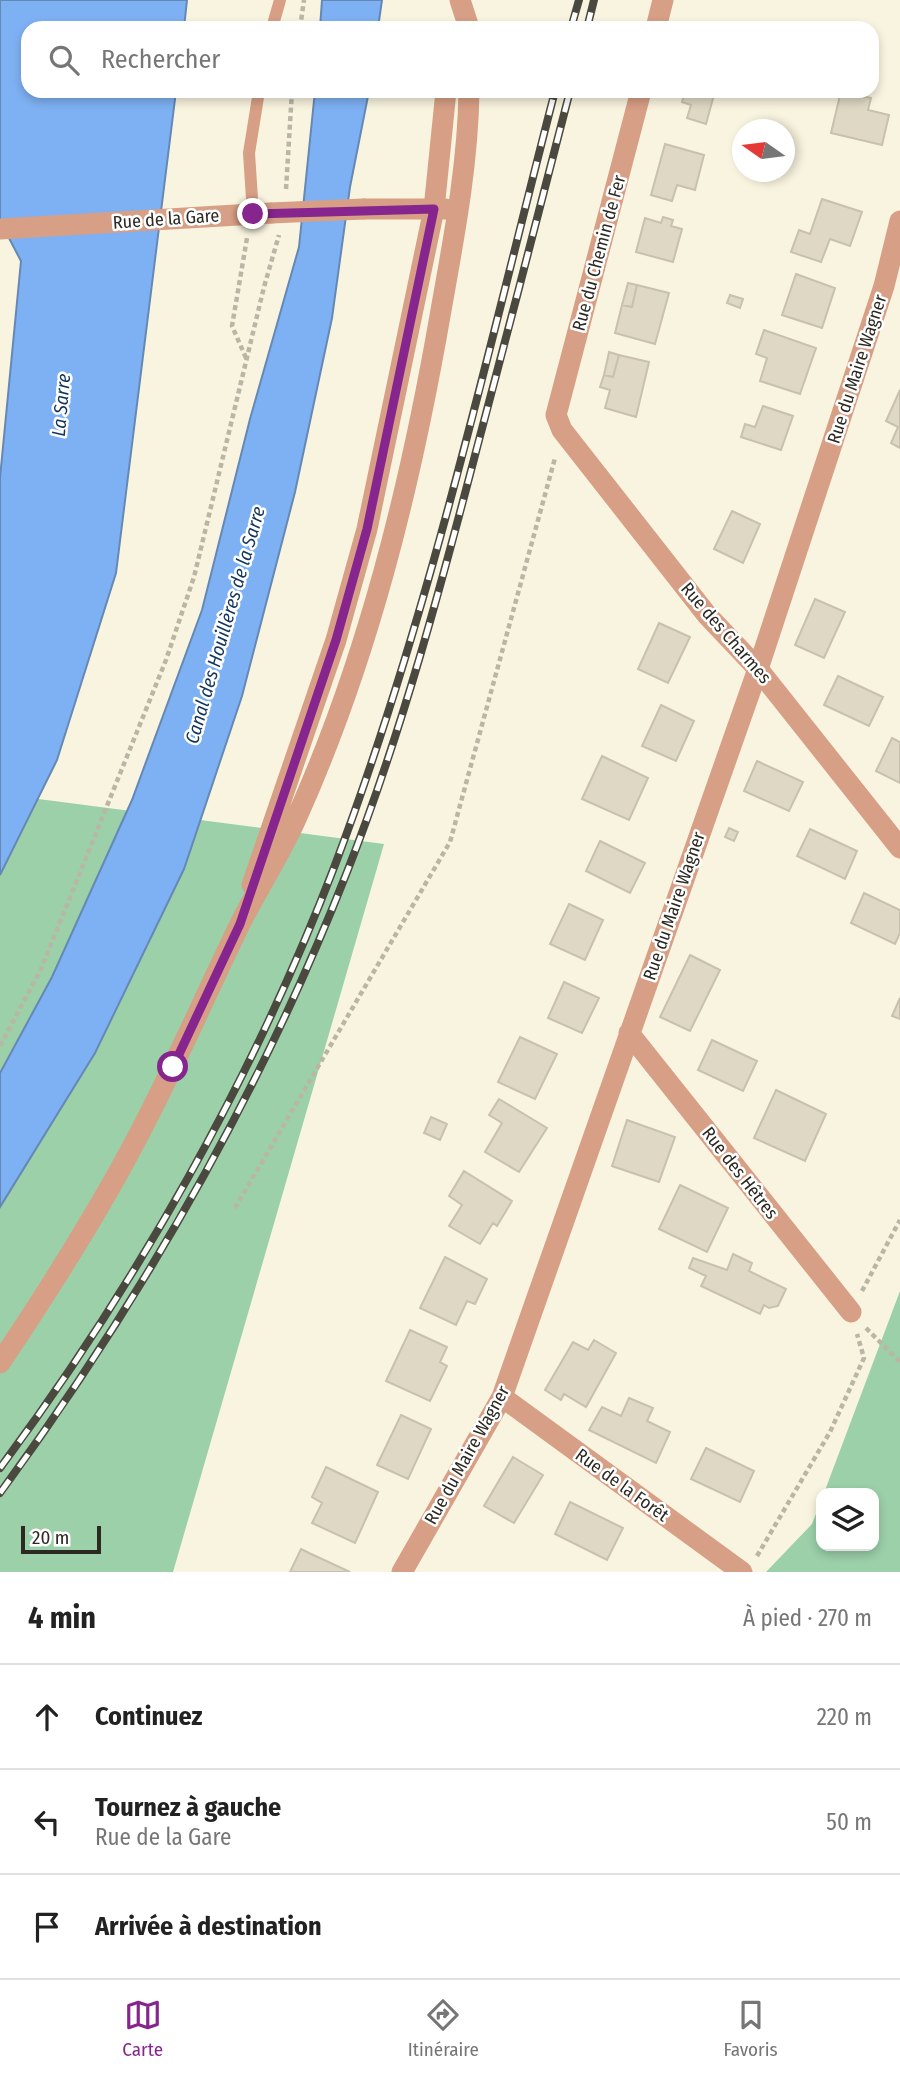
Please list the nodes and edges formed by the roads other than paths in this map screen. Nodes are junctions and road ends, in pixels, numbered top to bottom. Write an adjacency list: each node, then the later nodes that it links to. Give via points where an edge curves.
1 (280, 0): 4 (lane)
2 (459, 0): 5 (street); 6 (street)
3 (663, 0): 7 (street)
4 (274, 21)
5 (454, 21)
6 (466, 21)
7 (658, 21)
8 (258, 98): 14 (lane, via 249,153)
9 (445, 98): 12 (street)
10 (468, 98): 13 (street)
11 (639, 98): 18 (street, Rue du Chemin de Fer)
12 (434, 209): 13 (street, Rue de la Gare); 14 (street, Rue de la Gare, bridge); 21 (street, via 367,529 336,640)
13 (458, 210): 21 (street, via 402,511 377,601 298,816)
14 (264, 214): 16 (street, Rue de la Gare)
15 (900, 221): 17 (street, Rue du Maire Wagner)
16 (0, 229)
17 (892, 292): 19 (street, Rue du Maire Wagner)
18 (559, 423): 19 (street, Rue des Charmes, via 707,615)
19 (758, 669): 20 (street, Rue des Charmes); 22 (street, Rue du Maire Wagner)
20 (900, 848)
21 (240, 924): 24 (street, via 116,1176)
22 (629, 1033): 23 (street, Rue des Hêtres); 25 (street, Rue du Maire Wagner)
23 (851, 1312)
24 (0, 1363)
25 (502, 1397): 26 (street, Rue de la Forêt); 27 (street, Rue du Maire Wagner)
26 (748, 1567)
27 (402, 1572)

